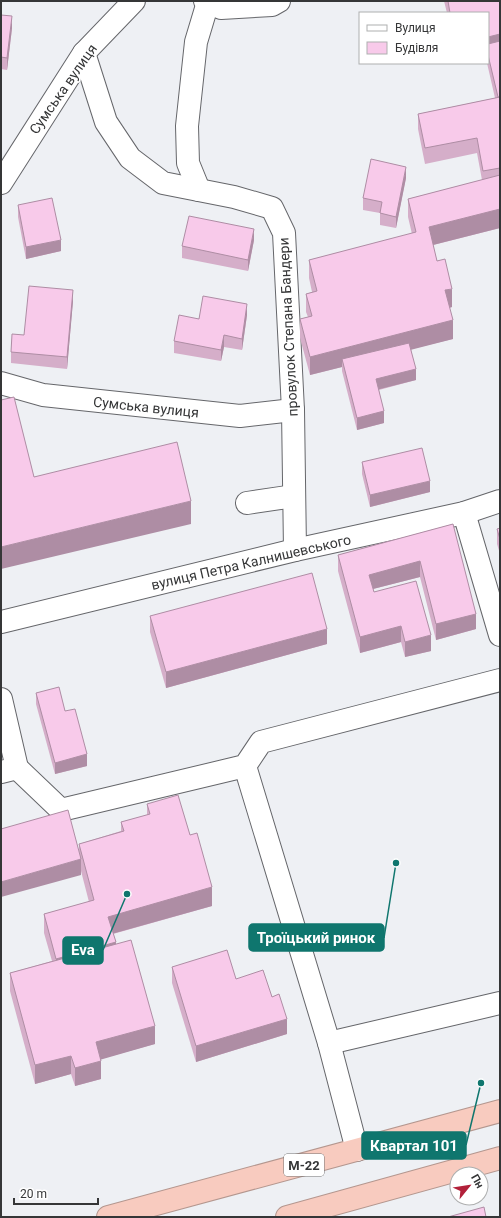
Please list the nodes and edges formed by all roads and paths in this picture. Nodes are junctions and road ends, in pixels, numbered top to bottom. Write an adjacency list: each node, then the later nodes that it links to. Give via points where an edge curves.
1 (134, 1): 4 (street, Сумська вулиця)
2 (279, 1): 3 (street, via 272,5 221,8)
3 (206, 2): 6 (street, via 196,42 187,126 188,163)
4 (84, 53): 5 (street, Сумська вулиця); 6 (street, провулок Степана Бандери, via 106,122 130,158 163,183)
5 (1, 183)
6 (199, 190): 8 (street, провулок Степана Бандери, via 272,208 284,233)
7 (1, 383): 8 (street, Сумська вулиця, via 43,395 240,416)
8 (293, 410): 9 (street, провулок Степана Бандери)
9 (294, 496): 11 (street); 13 (street, провулок Степана Бандери)
10 (500, 501): 12 (street, вулиця Петра Калнишевського)
11 (247, 503)
12 (464, 513): 13 (street, вулиця Петра Калнишевського); 15 (street)
13 (295, 550): 14 (street, вулиця Петра Калнишевського)
14 (1, 622)
15 (500, 635)
16 (500, 680): 18 (street, via 261,742)
17 (1, 699): 19 (street)
18 (245, 766): 19 (street, via 61,810); 21 (street)
19 (9, 770)
20 (500, 1003): 21 (street)
21 (329, 1043): 23 (street)
22 (500, 1111): 23 (highway, М-22)
23 (357, 1150): 25 (highway, М-22)
24 (500, 1158): 26 (highway)
25 (108, 1217)
26 (287, 1217)

